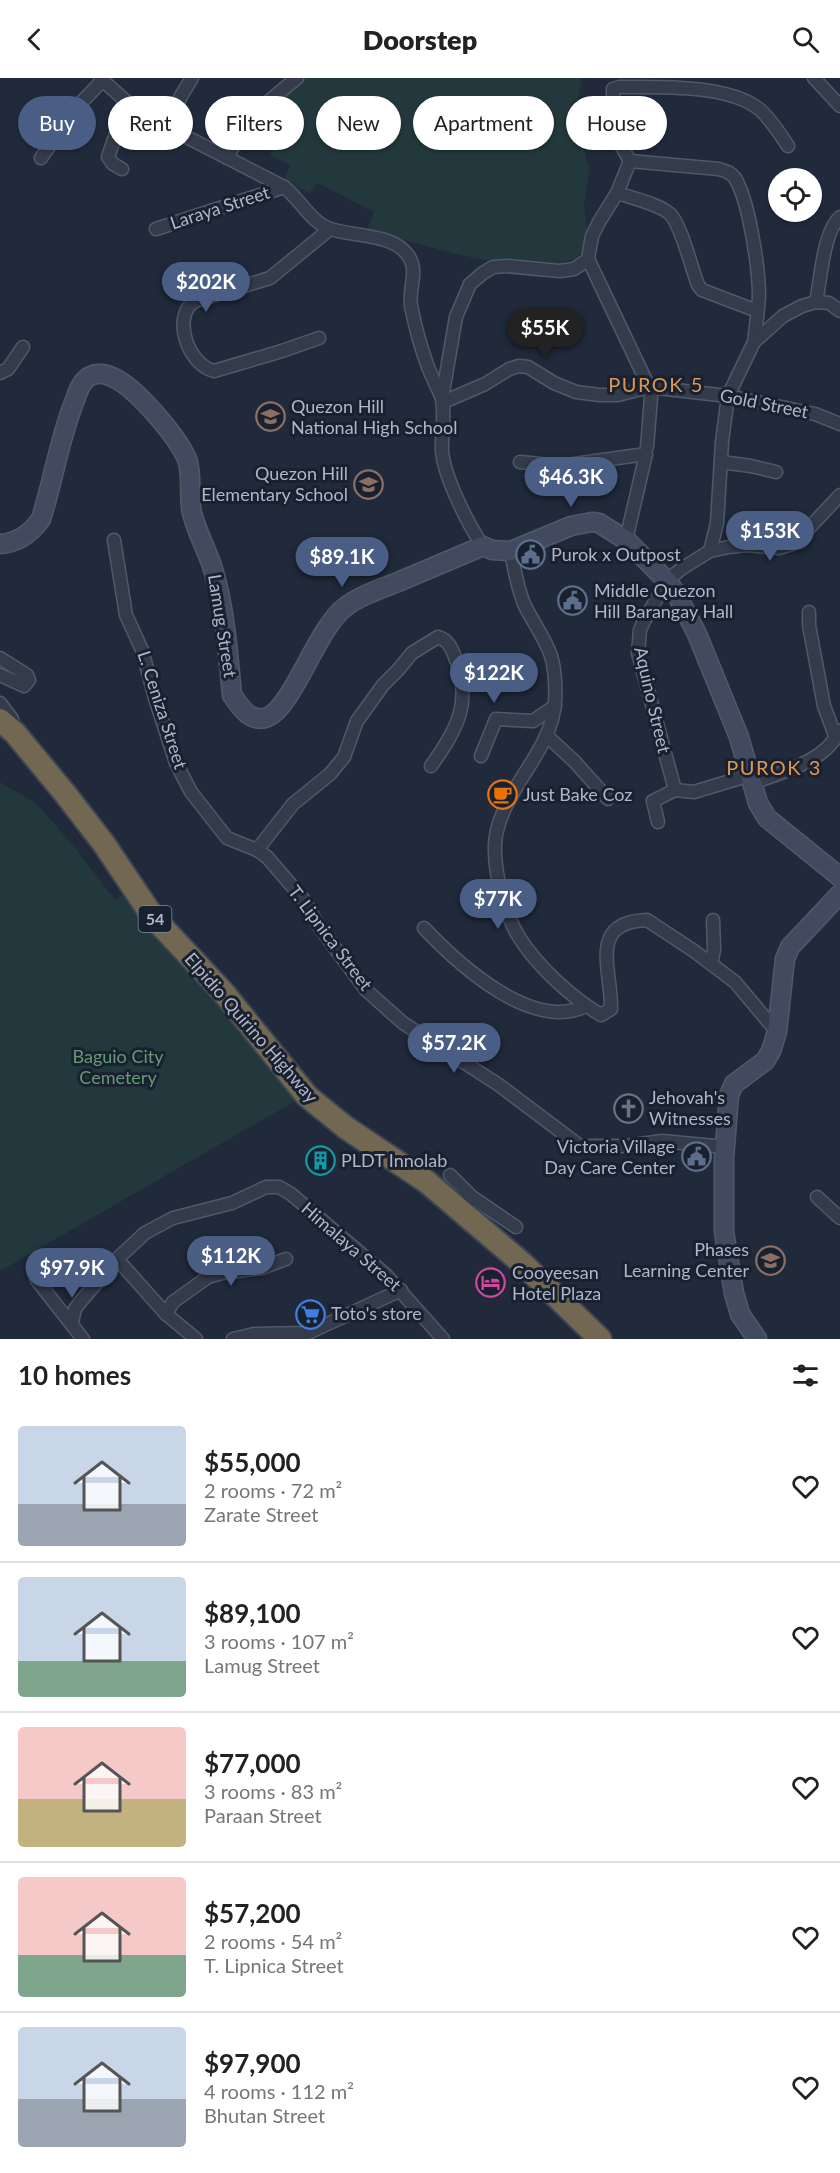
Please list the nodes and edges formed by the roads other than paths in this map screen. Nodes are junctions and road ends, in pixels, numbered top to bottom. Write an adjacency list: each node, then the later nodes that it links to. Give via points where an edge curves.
1 (192, 78): 6 (street)
2 (297, 78): 12 (street, via 255,113)
3 (814, 78): 7 (street)
4 (101, 80): 5 (street); 11 (street)
5 (119, 96)
6 (181, 96)
7 (840, 106)
8 (193, 141): 12 (street)
9 (788, 146): 13 (street, via 760,110 734,98 708,90 619,87 613,89 618,140)
10 (110, 150): 14 (street, via 108,157)
11 (41, 158)
12 (226, 158): 15 (street)
13 (630, 161): 16 (street); 22 (street, via 730,172 746,210 757,259)
14 (122, 169)
15 (284, 187): 18 (street, Laraya Street); 19 (street, via 313,218)
16 (617, 193): 20 (street, via 592,236); 22 (street, via 672,216 702,290)
17 (840, 217): 21 (street, via 828,237)
18 (156, 229)
19 (330, 229): 24 (street, via 270,278 195,301 188,306 183,320 195,357 214,371); 30 (street, via 379,238 408,255 414,269 410,289 412,311 422,350)
20 (588, 259): 28 (street); 30 (street, via 574,269 560,271 494,267 475,278 456,317)
21 (816, 302): 23 (street, via 829,303); 25 (street, via 783,316)
22 (757, 311): 25 (street)
23 (840, 311)
24 (319, 338)
25 (754, 342): 29 (street)
26 (23, 347): 27 (street, via 8,369)
27 (0, 373)
28 (650, 387): 29 (street, Gold Street); 30 (street, via 600,396 576,392 519,366 448,400); 32 (street)
29 (728, 396): 31 (street, Gold Street, via 815,414); 34 (street)
30 (442, 398): 40 (street, via 442,453 462,510)
31 (840, 424)
32 (646, 450): 33 (street, via 560,466); 38 (street)
33 (520, 462)
34 (721, 462): 35 (street); 42 (street, via 717,523)
35 (776, 472)
36 (840, 495): 42 (street, via 792,544)
37 (114, 540): 58 (street, L. Ceniza Street, via 126,615 142,650 176,763 191,792 220,831 227,838)
38 (626, 540): 41 (street, via 592,522 571,526); 43 (street)
39 (0, 544): 40 (street, Lamug Street, via 24,537 40,519 62,439 86,378 102,374 128,386 143,399 188,461 191,510 213,568 222,607 232,695 240,707 258,719 276,711 343,608)
40 (483, 546): 41 (street)
41 (511, 551): 48 (street, via 524,603 551,657)
42 (710, 551): 43 (street)
43 (667, 581): 54 (street, via 697,634 739,736); 55 (street, Aquino Street, via 640,630 638,653)
44 (809, 612): 50 (street, via 824,706)
45 (0, 658): 46 (street, via 29,680 24,686)
46 (0, 675)
47 (0, 703): 49 (street, via 12,719)
48 (555, 706): 51 (street); 52 (street, via 533,721 496,719)
49 (7, 727): 69 (highway, Elpidio Quirino Highway / 54, via 96,834 153,917 223,992 307,1096 345,1127)
50 (838, 734): 54 (street, via 814,758)
51 (547, 736): 56 (street); 64 (street, via 502,816 493,847 501,894 519,937 537,960)
52 (481, 756)
53 (431, 766): 58 (street, via 458,724 463,697 460,669 451,647 438,638 412,653 383,685 357,721 344,758 293,804)
54 (752, 779): 55 (street, via 694,792); 59 (street, via 766,818)
55 (675, 790): 57 (street, via 653,801)
56 (608, 799)
57 (658, 822)
58 (257, 850): 66 (street, T. Lipnica Street, via 304,900 344,961 380,1003 416,1032 499,1085 572,1142 580,1146 627,1146 662,1141)
59 (840, 877)
60 (840, 894): 65 (street, via 790,946 785,959)
61 (713, 920): 63 (street)
62 (424, 928): 64 (street, via 462,964 505,995 552,1012 576,1011)
63 (711, 964): 64 (street, via 647,920 625,922 617,927 607,947 611,1009 601,1015); 65 (street, via 735,982)
64 (586, 1006)
65 (777, 1032): 66 (street, via 765,1061 741,1076 729,1095)
66 (725, 1147): 83 (street, via 724,1232 734,1293 740,1314)
67 (450, 1175): 69 (street)
68 (817, 1197): 70 (street)
69 (467, 1204): 71 (street); 82 (highway, Elpidio Quirino Highway / 54)
70 (840, 1218)
71 (516, 1227)
72 (117, 1259): 75 (street, Himalaya Street, via 145,1233 173,1218 232,1203 266,1186 279,1187); 76 (street); 77 (street, via 77,1305)
73 (286, 1259): 76 (street, via 261,1268 208,1277 173,1302)
74 (36, 1280): 77 (street)
75 (401, 1290): 80 (street, via 308,1333 254,1334); 81 (street, Himalaya Street)
76 (166, 1314): 79 (street)
77 (72, 1322): 78 (street)
78 (83, 1339)
79 (196, 1339)
80 (233, 1339)
81 (443, 1339)
82 (600, 1339)
83 (757, 1339)

